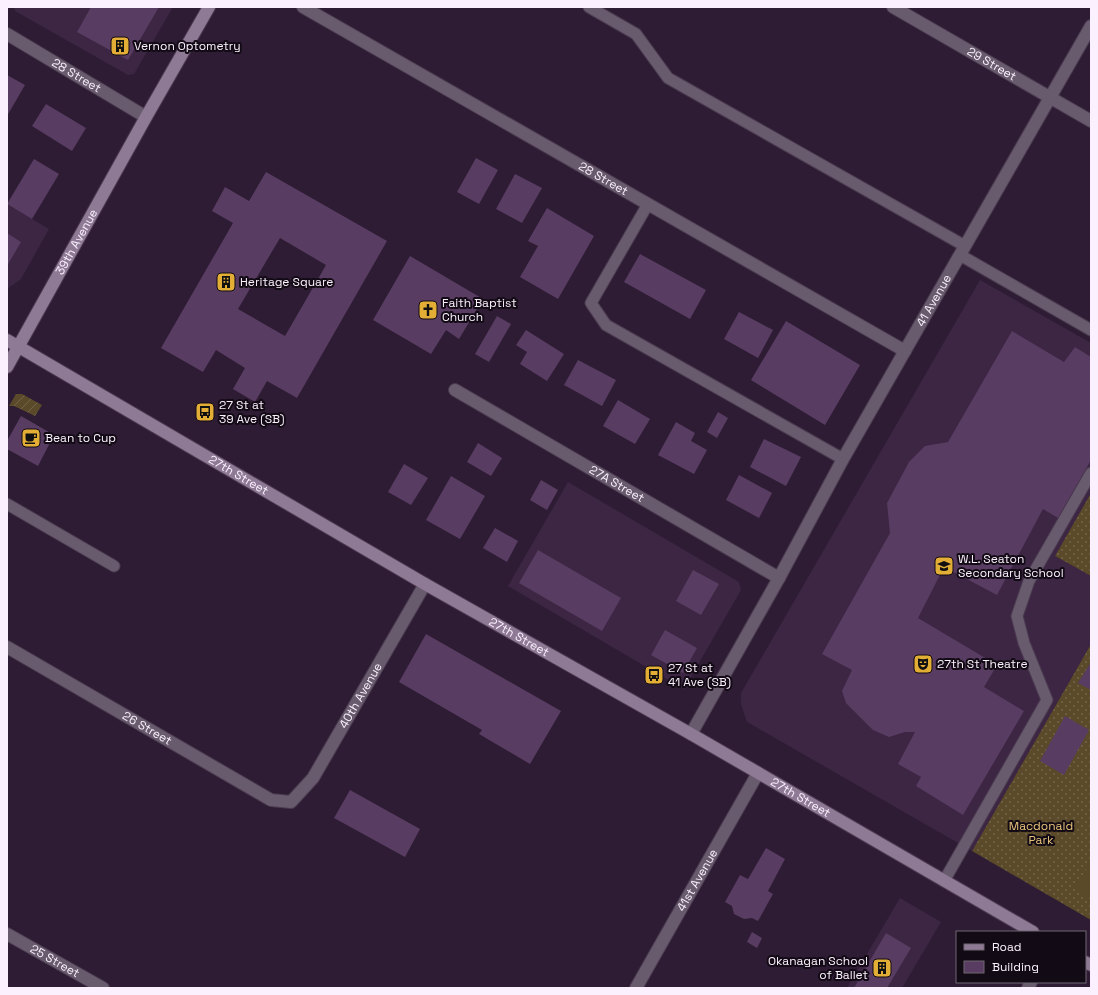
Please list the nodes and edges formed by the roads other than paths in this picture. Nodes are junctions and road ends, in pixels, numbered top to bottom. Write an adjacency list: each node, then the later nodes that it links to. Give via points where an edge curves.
1 (209, 7): 8 (main road, 39th Avenue)
2 (303, 7): 10 (street, 28 Street)
3 (589, 7): 11 (lane, via 636,34 668,78)
4 (893, 7): 7 (street, 29 Street)
5 (1091, 26): 7 (street, 41 Avenue)
6 (7, 34): 8 (street, 28 Street)
7 (1050, 97): 9 (street, 29 Street); 11 (street, 41 Avenue)
8 (146, 117): 14 (main road, 39th Avenue)
9 (1091, 121)
10 (648, 204): 15 (street, 28 Street); 18 (lane, via 591,303 606,325)
11 (962, 251): 12 (lane); 15 (street, 41 Avenue)
12 (1091, 330)
13 (7, 340): 14 (main road, 27th Street)
14 (18, 347): 16 (main road, 39th Avenue); 23 (main road, 27th Street)
15 (905, 351): 18 (street, 41 Avenue)
16 (7, 367)
17 (455, 390): 22 (street, 27A Street)
18 (843, 459): 22 (street, 41 Avenue)
19 (1091, 473): 28 (lane, via 1029,581 1017,616 1024,643 1047,700)
20 (7, 504): 21 (lane)
21 (114, 566)
22 (779, 578): 25 (street)
23 (424, 584): 25 (main road, 27th Street); 27 (street, 40th Avenue, via 313,778)
24 (7, 647): 27 (street, 26 Street, via 271,800)
25 (691, 734): 26 (main road, 27th Street)
26 (758, 773): 28 (main road, 27th Street); 32 (street, 41st Avenue)
27 (291, 802)
28 (944, 880): 29 (main road, 27th Street)
29 (1031, 931)
30 (7, 934): 31 (street, 25 Street)
31 (103, 988)
32 (636, 988)

